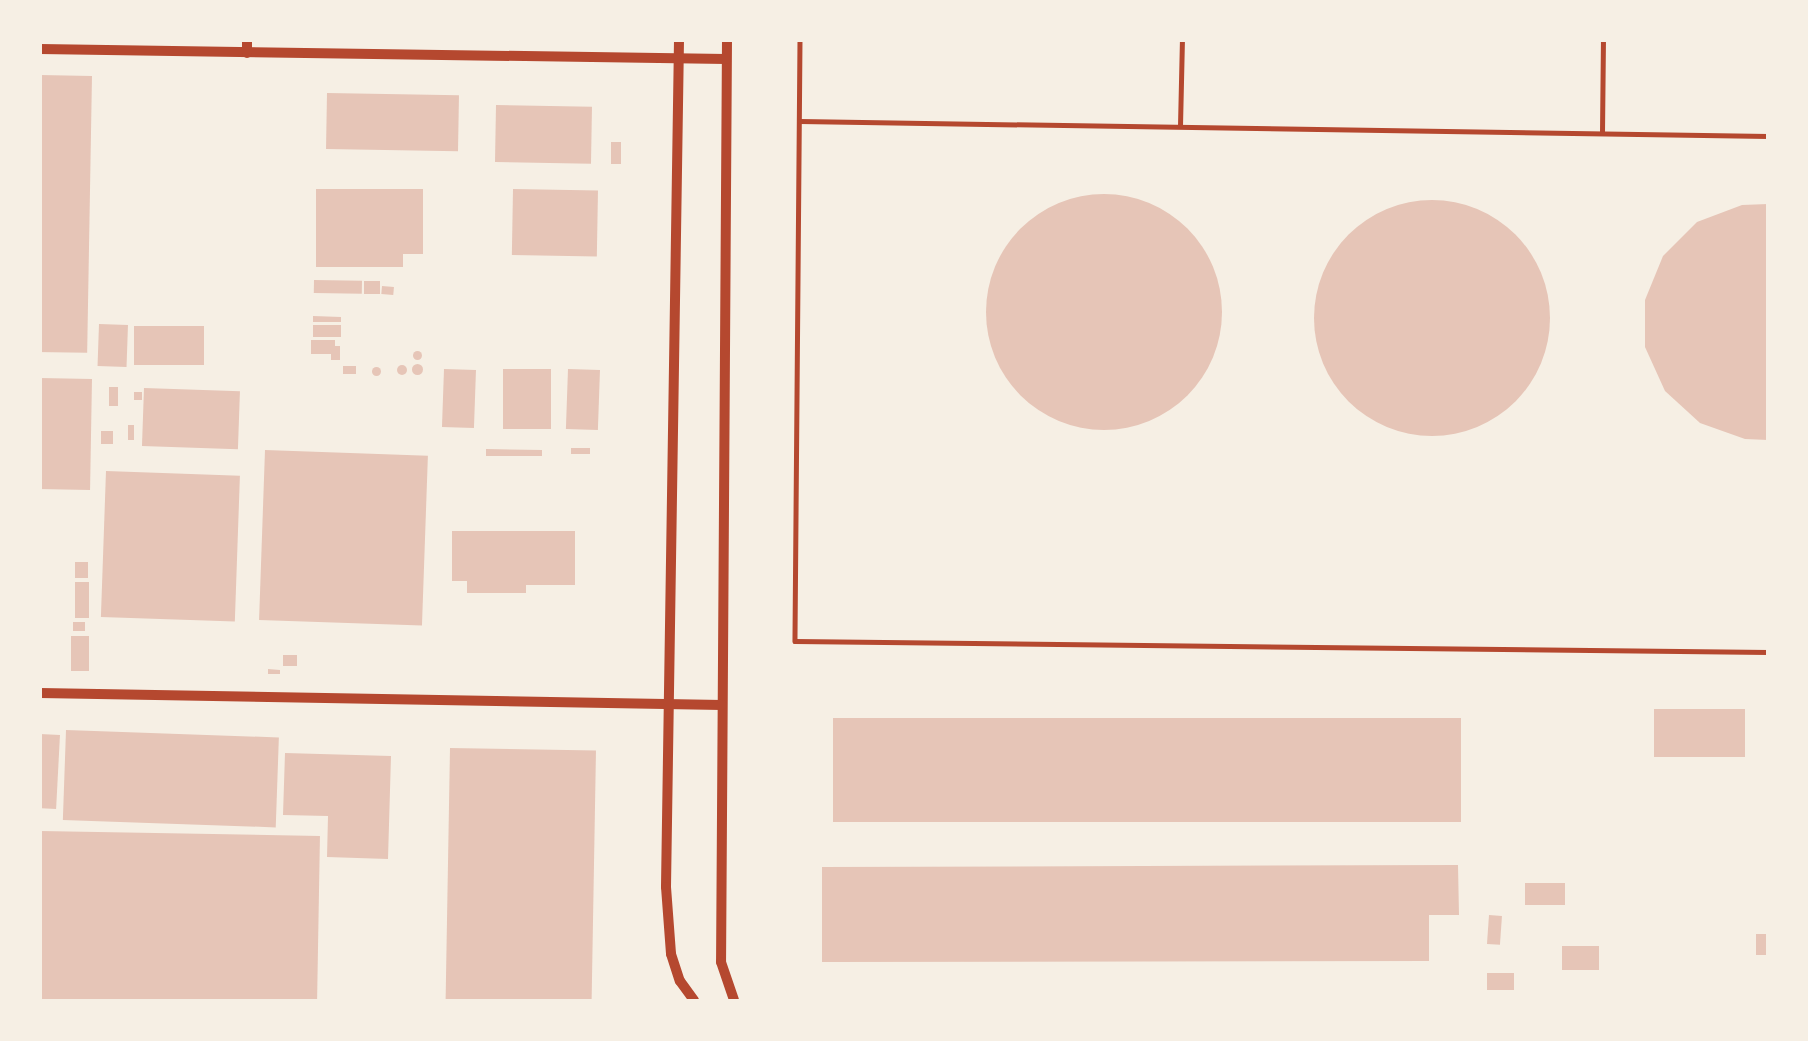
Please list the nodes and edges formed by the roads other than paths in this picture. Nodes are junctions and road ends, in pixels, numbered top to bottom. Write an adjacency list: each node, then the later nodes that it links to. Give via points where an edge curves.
1 (248, 40): 8 (street)
2 (679, 40): 9 (street)
3 (727, 40): 10 (street)
4 (801, 40): 11 (lane)
5 (1182, 40): 12 (lane)
6 (1603, 40): 13 (lane)
7 (40, 50): 8 (street)
8 (247, 52): 9 (street)
9 (678, 57): 10 (street); 17 (street)
10 (726, 59): 18 (street)
11 (800, 121): 12 (lane); 15 (lane, via 795,641)
12 (1180, 126): 13 (lane)
13 (1602, 133): 14 (lane)
14 (1767, 136)
15 (1767, 652)
16 (40, 693): 17 (street)
17 (669, 704): 18 (street); 19 (street, via 667,922 680,981)
18 (722, 705): 20 (street, via 721,962)
19 (694, 1000)
20 (734, 1000)

